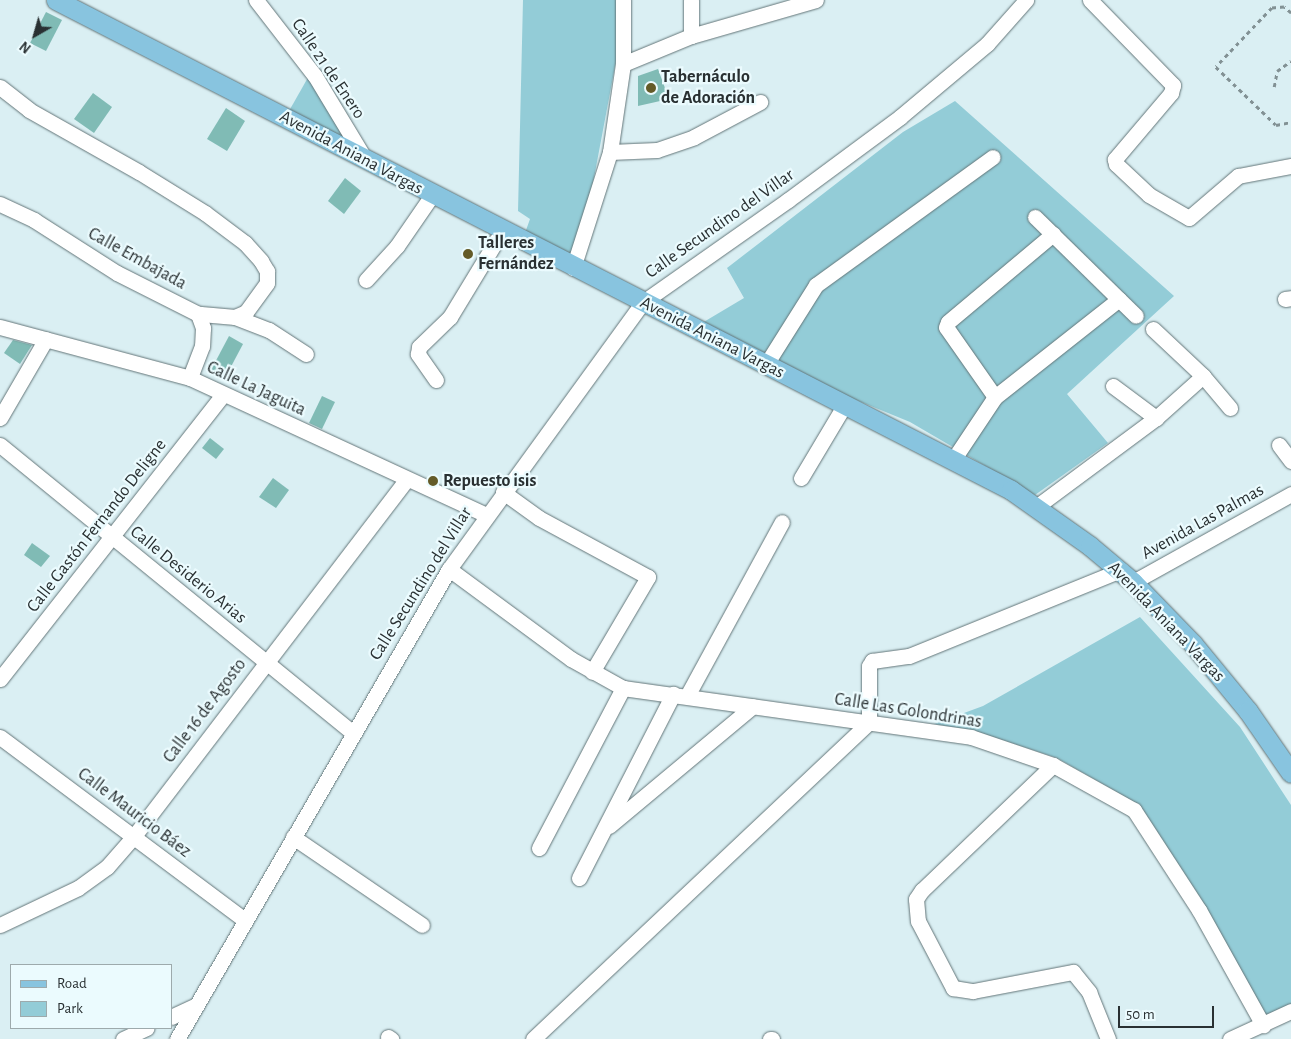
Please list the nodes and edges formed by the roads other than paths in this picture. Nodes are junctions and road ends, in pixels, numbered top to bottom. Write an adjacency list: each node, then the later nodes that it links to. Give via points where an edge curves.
1 (56, 0): 14 (main road, Avenida Aniana Vargas)
2 (256, 0): 14 (street, Calle 21 de Enero, via 315,76)
3 (623, 0): 9 (street)
4 (691, 0): 8 (street)
5 (816, 0): 8 (street)
6 (1026, 0): 24 (street, Calle Secundino del Villar, via 987,44 900,117)
7 (1090, 0): 15 (street, via 1174,85 1171,93 1115,159 1116,164 1148,195 1189,218 1238,176)
8 (691, 36): 9 (street)
9 (623, 64): 12 (street)
10 (0, 87): 27 (street, via 29,110 139,172 205,213 245,243 267,271 267,283 254,306)
11 (760, 102): 12 (street, via 694,137 658,150)
12 (610, 152): 21 (street)
13 (993, 158): 32 (street, via 816,285)
14 (366, 161): 16 (main road, Avenida Aniana Vargas)
15 (1291, 166)
16 (432, 195): 19 (main road, Avenida Aniana Vargas); 22 (street, via 397,246)
17 (0, 204): 25 (street, Calle Embajada, via 34,220 117,273)
18 (1035, 217): 20 (street)
19 (502, 231): 21 (main road, Avenida Aniana Vargas); 35 (street, via 450,317 419,346 418,354)
20 (1052, 234): 23 (street); 38 (street, via 946,327)
21 (573, 268): 24 (main road, Avenida Aniana Vargas)
22 (366, 280)
23 (1119, 299): 26 (street); 38 (street)
24 (643, 302): 32 (main road, Avenida Aniana Vargas); 49 (street, Calle Secundino del Villar)
25 (198, 314): 27 (street); 34 (street, via 203,328 202,346)
26 (1136, 316)
27 (235, 317): 31 (street, via 270,330)
28 (0, 327): 30 (street, Calle La Jaguita)
29 (1153, 329): 33 (street)
30 (46, 339): 34 (street, Calle La Jaguita); 41 (street)
31 (306, 354)
32 (765, 366): 39 (main road, Avenida Aniana Vargas)
33 (1202, 376): 40 (street); 42 (street)
34 (190, 378): 37 (street, Calle La Jaguita)
35 (436, 380)
36 (1114, 386): 42 (street)
37 (223, 395): 48 (street, Calle La Jaguita); 54 (street, Calle Gastón Fernando Deligne)
38 (995, 397): 45 (street)
39 (844, 406): 45 (main road, Avenida Aniana Vargas); 47 (street)
40 (1230, 408)
41 (0, 418)
42 (1156, 418): 51 (street)
43 (0, 445): 54 (street, Calle Desiderio Arias)
44 (1279, 445): 46 (street)
45 (953, 460): 51 (main road, Avenida Aniana Vargas)
46 (1291, 461)
47 (801, 478)
48 (406, 480): 52 (street, Calle La Jaguita); 57 (street, Calle 16 de Agosto)
49 (503, 492): 52 (street, Calle Secundino del Villar); 58 (street, via 539,518 648,577)
50 (1291, 494): 56 (street, Avenida Las Palmas)
51 (1036, 507): 56 (main road, Avenida Aniana Vargas)
52 (486, 515): 55 (street, Calle Secundino del Villar)
53 (782, 522): 61 (street)
54 (113, 537): 57 (street, Calle Desiderio Arias); 59 (street, Calle Gastón Fernando Deligne)
55 (449, 569): 58 (street, Calle Las Golondrinas); 64 (street, Calle Secundino del Villar)
56 (1127, 576): 63 (street, Avenida Las Palmas, via 909,656 872,661 869,666); 67 (main road, Avenida Aniana Vargas, via 1218,674)
57 (265, 662): 64 (street, Calle Desiderio Arias); 69 (street, Calle 16 de Agosto)
58 (592, 672): 60 (street, Calle Las Golondrinas)
59 (0, 679)
60 (624, 688): 61 (street, Calle Las Golondrinas); 71 (street)
61 (680, 695): 62 (street, Calle Las Golondrinas); 68 (street)
62 (753, 706): 63 (street, Calle Las Golondrinas); 68 (street)
63 (869, 722): 66 (street, Calle Las Golondrinas, via 970,737); 83 (street)
64 (352, 732): 70 (street, Calle Secundino del Villar)
65 (0, 737): 69 (street, Calle Mauricio Báez)
66 (1053, 765): 79 (street, Calle Las Golondrinas, via 1134,810 1199,910); 84 (street, via 922,890 916,899 915,909 952,988 973,992 1073,972 1089,992)
67 (1291, 773)
68 (602, 831): 72 (street)
69 (134, 836): 73 (street, Calle Mauricio Báez); 74 (street, Calle 16 de Agosto, via 107,866 78,888)
70 (293, 837): 73 (street, Calle Secundino del Villar); 75 (street)
71 (539, 848)
72 (579, 878)
73 (245, 920): 76 (street, Calle Secundino del Villar)
74 (0, 925)
75 (422, 925)
76 (195, 1006): 78 (street); 82 (street, Calle Secundino del Villar)
77 (1291, 1011): 79 (street)
78 (172, 1017)
79 (1263, 1025): 85 (street)
80 (145, 1029): 81 (street)
81 (123, 1039)
82 (177, 1039)
83 (533, 1039)
84 (1108, 1039)
85 (1230, 1039)

